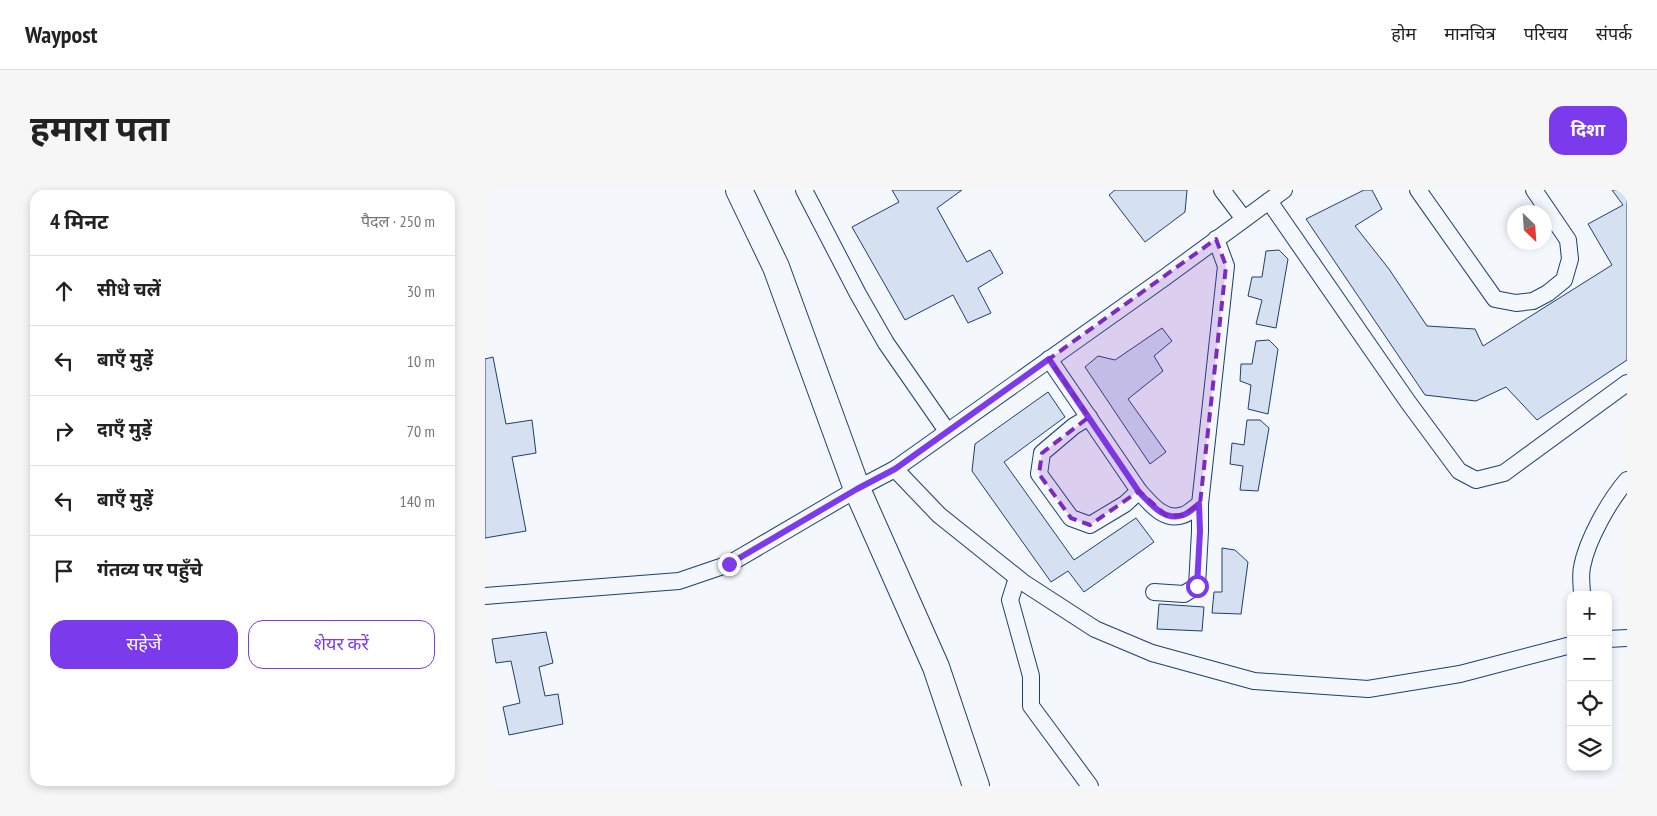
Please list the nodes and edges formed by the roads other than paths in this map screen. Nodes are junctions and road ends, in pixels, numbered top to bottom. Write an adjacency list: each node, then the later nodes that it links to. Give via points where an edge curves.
1 (739, 190): 16 (main road, via 776,267)
2 (804, 190): 13 (street, via 886,343)
3 (1222, 190): 8 (street)
4 (1284, 190): 7 (street)
5 (1417, 190): 6 (street, via 1495,299 1516,303 1533,301 1548,293 1563,280 1570,259 1568,240)
6 (1534, 190)
7 (1269, 201): 8 (street); 11 (street, via 1459,471 1476,480 1504,473)
8 (1243, 219): 9 (street)
9 (1216, 239): 10 (street); 18 (street, via 1226,266)
10 (1049, 359): 12 (street); 13 (street)
11 (1627, 383)
12 (1089, 417): 17 (street); 17 (street, via 1042,453 1039,474 1071,518 1090,524)
13 (947, 431): 14 (street)
14 (895, 469): 16 (street); 19 (street, via 939,515)
15 (1627, 480): 20 (street, via 1595,530 1581,568)
16 (857, 489): 22 (street, via 729,564 679,581); 26 (main road, via 936,667)
17 (1139, 492): 18 (street, via 1167,516 1183,516)
18 (1199, 504): 21 (street, via 1197,586 1184,594)
19 (1017, 578): 25 (street, via 1095,629 1152,653 1254,681 1368,690 1460,674); 27 (street, via 1010,600 1031,676 1031,706)
20 (1582, 591)
21 (1154, 592)
22 (485, 596)
23 (1612, 638): 24 (street)
24 (1627, 638)
25 (1567, 646)
26 (976, 786)
27 (1090, 786)

